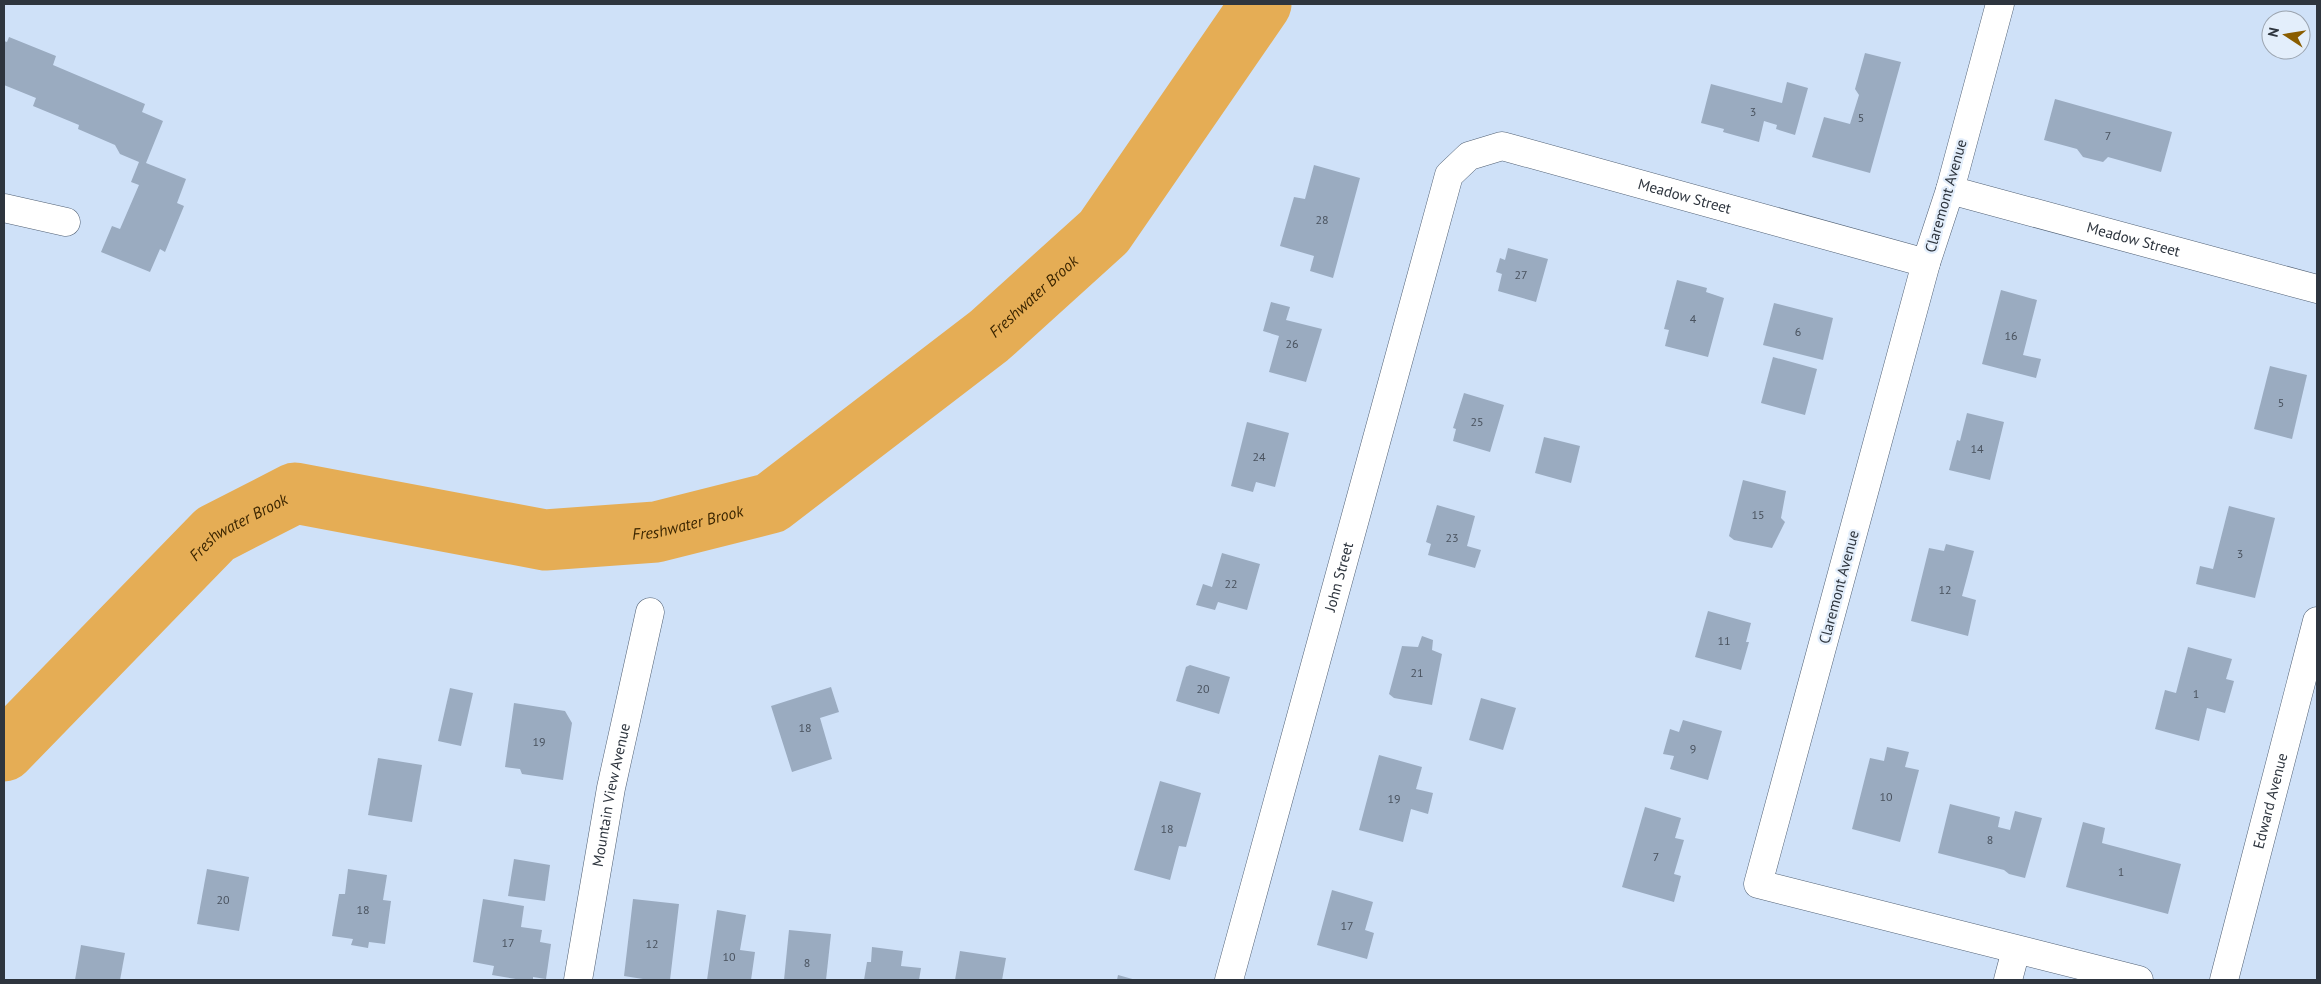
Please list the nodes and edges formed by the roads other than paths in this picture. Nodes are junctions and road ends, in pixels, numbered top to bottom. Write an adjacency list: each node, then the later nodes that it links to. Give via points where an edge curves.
1 (2000, 4): 3 (street, Claremont Avenue)
2 (1449, 174): 6 (street, Meadow Street, via 1469,156 1502,146); 12 (street, John Street)
3 (1950, 190): 6 (street, Claremont Avenue); 7 (street, Meadow Street)
4 (4, 208): 5 (street)
5 (66, 222)
6 (1926, 264): 10 (street, Claremont Avenue, via 1758,884)
7 (2317, 290)
8 (650, 612): 11 (street, Mountain View Avenue, via 611,788)
9 (2317, 621): 15 (street, Edward Avenue)
10 (2016, 950): 13 (street); 14 (street)
11 (578, 980)
12 (1229, 980)
13 (2008, 980)
14 (2139, 980)
15 (2224, 980)

